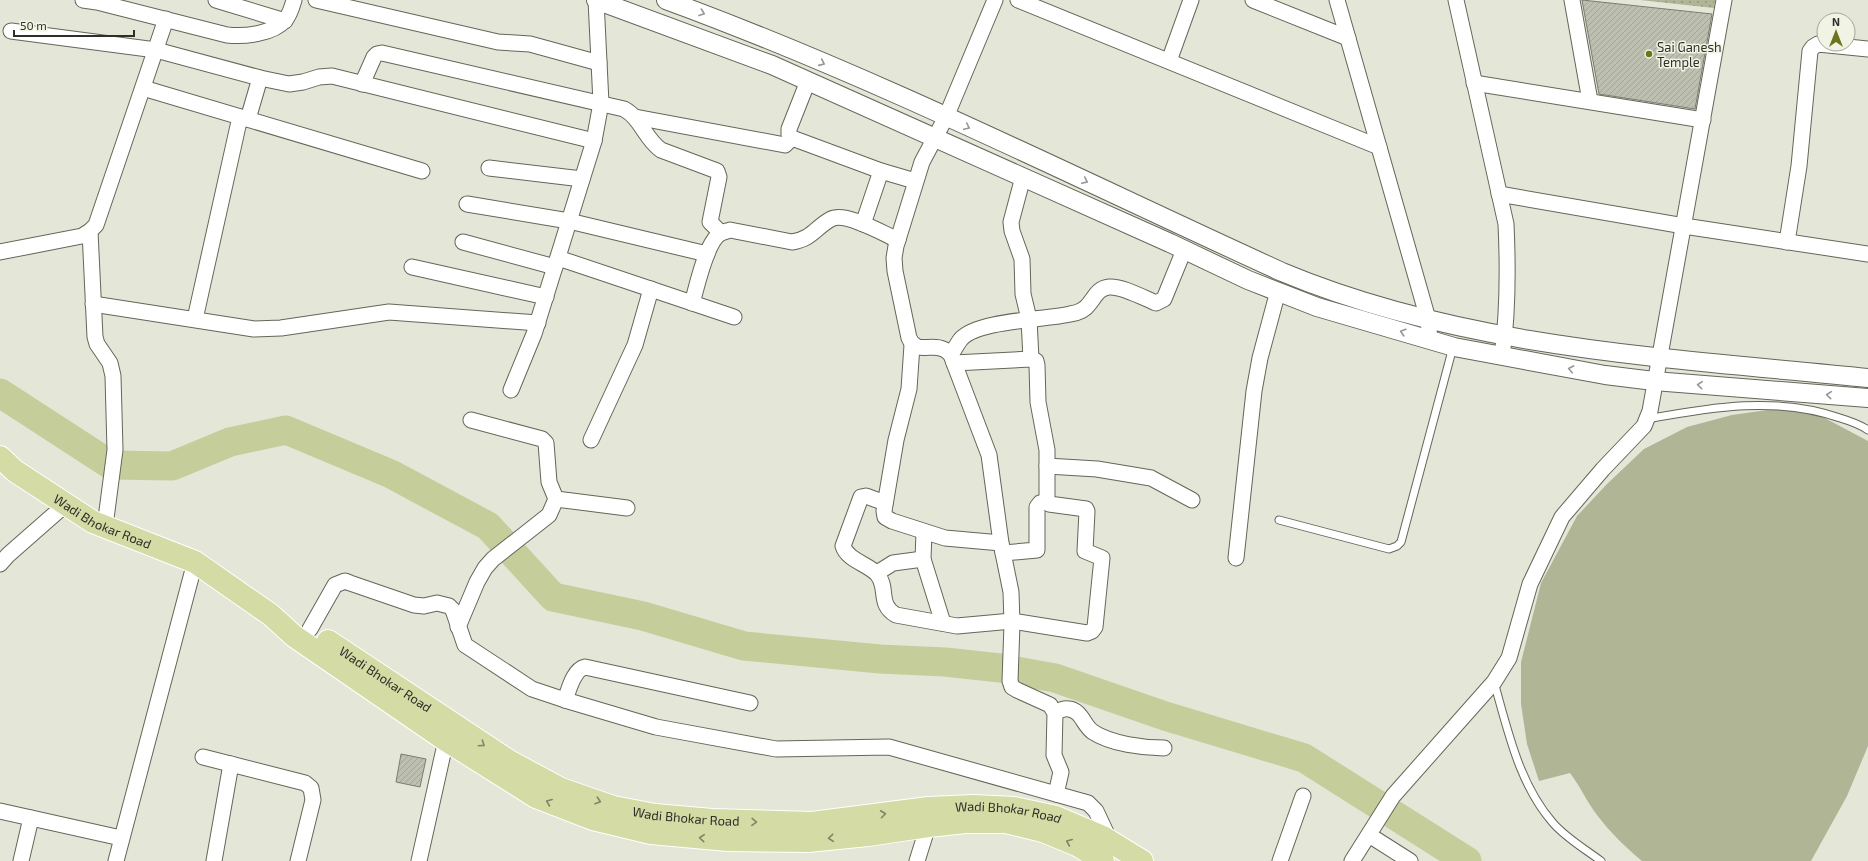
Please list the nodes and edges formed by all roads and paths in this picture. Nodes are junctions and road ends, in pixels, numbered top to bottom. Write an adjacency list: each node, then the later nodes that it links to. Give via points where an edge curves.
1 (83, 0): 16 (street)
2 (216, 0): 17 (street)
3 (294, 0): 17 (street)
4 (316, 0): 24 (street, via 498,42 530,44)
5 (596, 0): 15 (street); 24 (street)
6 (666, 0): 19 (street, one-way to 19)
7 (995, 0): 34 (street)
8 (1018, 0): 25 (street)
9 (1191, 0): 25 (street)
10 (1253, 0): 20 (street)
11 (1336, 0): 20 (street)
12 (1456, 0): 28 (street)
13 (1572, 0): 31 (street)
14 (1724, 0): 36 (street)
15 (618, 4): 23 (street)
16 (166, 20): 17 (street, via 238,36 261,33); 22 (street)
17 (285, 21)
18 (11, 31): 22 (street)
19 (751, 32): 23 (street); 34 (street, one-way to 34)
20 (1348, 38): 40 (street)
21 (1868, 49): 56 (street, via 1818,44 1810,51 1799,166)
22 (156, 50): 26 (street); 30 (street)
23 (742, 54): 27 (street)
24 (599, 62): 32 (street)
25 (1169, 62): 40 (street)
26 (260, 78): 29 (street, via 289,84 332,76); 35 (street)
27 (808, 81): 37 (street, via 789,129); 38 (street)
28 (1474, 83): 31 (street); 47 (street)
29 (362, 84): 32 (street, via 374,57 382,53); 39 (street)
30 (143, 88): 35 (street); 52 (street, via 100,218)
31 (1590, 101): 36 (street)
32 (601, 103): 33 (street, via 624,109); 39 (street)
33 (635, 117): 37 (street, via 785,145); 53 (street, via 653,145 717,171 710,222)
34 (946, 117): 38 (street); 70 (street, one-way to 70, via 1317,287)
35 (244, 118): 42 (street); 71 (street)
36 (1703, 120): 51 (street)
37 (792, 138): 43 (street)
38 (934, 138): 44 (street); 46 (street)
39 (594, 141): 45 (street)
40 (1379, 147): 70 (street)
41 (489, 168): 45 (street)
42 (422, 171)
43 (881, 171): 46 (street); 50 (street)
44 (1023, 177): 57 (street); 69 (street, via 1011,222 1022,259 1023,294)
45 (582, 179): 49 (street)
46 (915, 181): 54 (street)
47 (1499, 194): 51 (street); 73 (street, via 1506,224)
48 (467, 204): 49 (street)
49 (569, 221): 59 (street); 61 (street)
50 (863, 224): 53 (street, via 845,217 832,218 809,237 792,242 730,230); 54 (street)
51 (1684, 226): 56 (street); 78 (street)
52 (90, 231): 58 (street, via 82,236); 67 (street)
53 (720, 233): 59 (street, via 714,238)
54 (898, 240): 75 (street, via 894,258 895,271)
55 (463, 242): 61 (street)
56 (1787, 242): 60 (street)
57 (1184, 250): 64 (street); 69 (street, via 1161,302 1156,303 1109,287 1100,289 1081,311)
58 (0, 252)
59 (707, 254): 66 (street)
60 (1868, 254)
61 (556, 262): 63 (street); 65 (street)
62 (412, 267): 65 (street)
63 (651, 289): 66 (street); 88 (street, via 635,345)
64 (1278, 291): 74 (street, one-way to 64, via 1318,307); 101 (street, via 1254,391)
65 (546, 297): 72 (street)
66 (692, 303): 68 (street)
67 (93, 304): 71 (street); 98 (street, via 97,344 113,369 115,450)
68 (734, 317)
69 (1029, 319): 79 (street, via 969,333 961,339); 80 (street)
70 (1428, 319): 73 (street); 74 (street)
71 (195, 320): 72 (street, via 269,329 398,312)
72 (538, 323): 83 (street)
73 (1505, 335): 77 (street); 78 (street)
74 (1430, 340): 76 (street)
75 (912, 345): 79 (street, via 944,349); 94 (street, via 909,389 896,440)
76 (1454, 347): 77 (street); 97 (lane, via 1401,542 1397,546 1389,549)
77 (1502, 356): 82 (street, one-way to 77, via 1605,375)
78 (1659, 358): 81 (street); 82 (street)
79 (953, 359): 80 (street); 100 (street, via 989,455)
80 (1031, 359): 90 (street, via 1036,361 1037,365 1038,402 1046,438)
81 (1868, 378)
82 (1654, 381): 84 (street, one-way to 82); 85 (street)
83 (511, 390)
84 (1868, 398)
85 (1647, 419): 87 (lane, via 1722,407 1780,405 1820,411); 111 (street, via 1644,426 1562,517 1530,584 1509,658)
86 (471, 420): 91 (street, via 542,438 546,442 549,482)
87 (1868, 430)
88 (591, 440)
89 (0, 457): 95 (main road, Wadi Bhokar Road, via 15,471)
90 (1047, 466): 92 (street, via 1096,468 1151,478); 93 (street)
91 (556, 499): 96 (street); 109 (street, via 549,514 485,568)
92 (1192, 500)
93 (1047, 502): 100 (street, via 1040,503 1037,507 1037,550); 107 (street, via 1083,507 1087,511 1085,551 1102,558 1095,627 1087,633)
94 (885, 503): 99 (street, via 885,517); 105 (street, via 866,496 861,497 843,546 849,555)
95 (66, 504): 98 (main road, Wadi Bhokar Road, via 93,522); 104 (street)
96 (627, 508)
97 (1279, 520)
98 (105, 526): 103 (main road, Wadi Bhokar Road)
99 (924, 532): 100 (street); 102 (street)
100 (1002, 548): 107 (street, via 1011,592)
101 (1236, 558)
102 (923, 559): 105 (street, via 893,563); 108 (street)
103 (195, 562): 106 (main road, Wadi Bhokar Road); 125 (street)
104 (0, 564)
105 (877, 573): 108 (street, via 881,579 885,606 889,611 896,615)
106 (271, 615): 110 (main road, Wadi Bhokar Road, via 294,619); 115 (main road, Wadi Bhokar Road, via 294,636)
107 (1012, 622): 108 (street, via 957,626); 114 (street, via 1012,687 1050,705)
108 (944, 623)
109 (458, 627): 110 (street, via 453,610 444,604 414,605 345,582 335,585); 112 (street, via 463,642 469,648 532,689)
110 (310, 629): 115 (main road, Wadi Bhokar Road)
111 (1494, 682): 124 (street, via 1393,796); 137 (lane, via 1524,779 1539,806 1554,824)
112 (564, 700): 113 (street, via 580,668 585,667); 119 (street, via 656,727 776,749 889,747)
113 (750, 703)
114 (1055, 713): 116 (street, via 1069,709 1076,712 1089,728 1100,735 1147,748); 119 (street, via 1054,755 1061,772)
115 (449, 732): 122 (main road, Wadi Bhokar Road, via 561,789 613,806 655,815 712,820 812,823); 131 (street)
116 (1164, 748)
117 (203, 757): 118 (street)
118 (232, 764): 129 (street); 130 (street, via 305,783 311,788 313,800)
119 (1056, 794): 126 (street, via 1088,802 1092,806)
120 (1303, 796): 134 (street)
121 (0, 811): 123 (street)
122 (928, 817): 126 (main road, Wadi Bhokar Road, via 974,806 1014,808 1056,817); 132 (street)
123 (30, 818): 125 (street); 127 (street)
124 (1369, 835): 135 (street); 136 (street)
125 (121, 838): 128 (street)
126 (1106, 851): 133 (main road, Wadi Bhokar Road)
127 (21, 861)
128 (116, 861)
129 (214, 861)
130 (298, 861)
131 (419, 861)
132 (917, 861)
133 (1142, 861)
134 (1280, 861)
135 (1352, 861)
136 (1410, 861)
137 (1601, 861)

